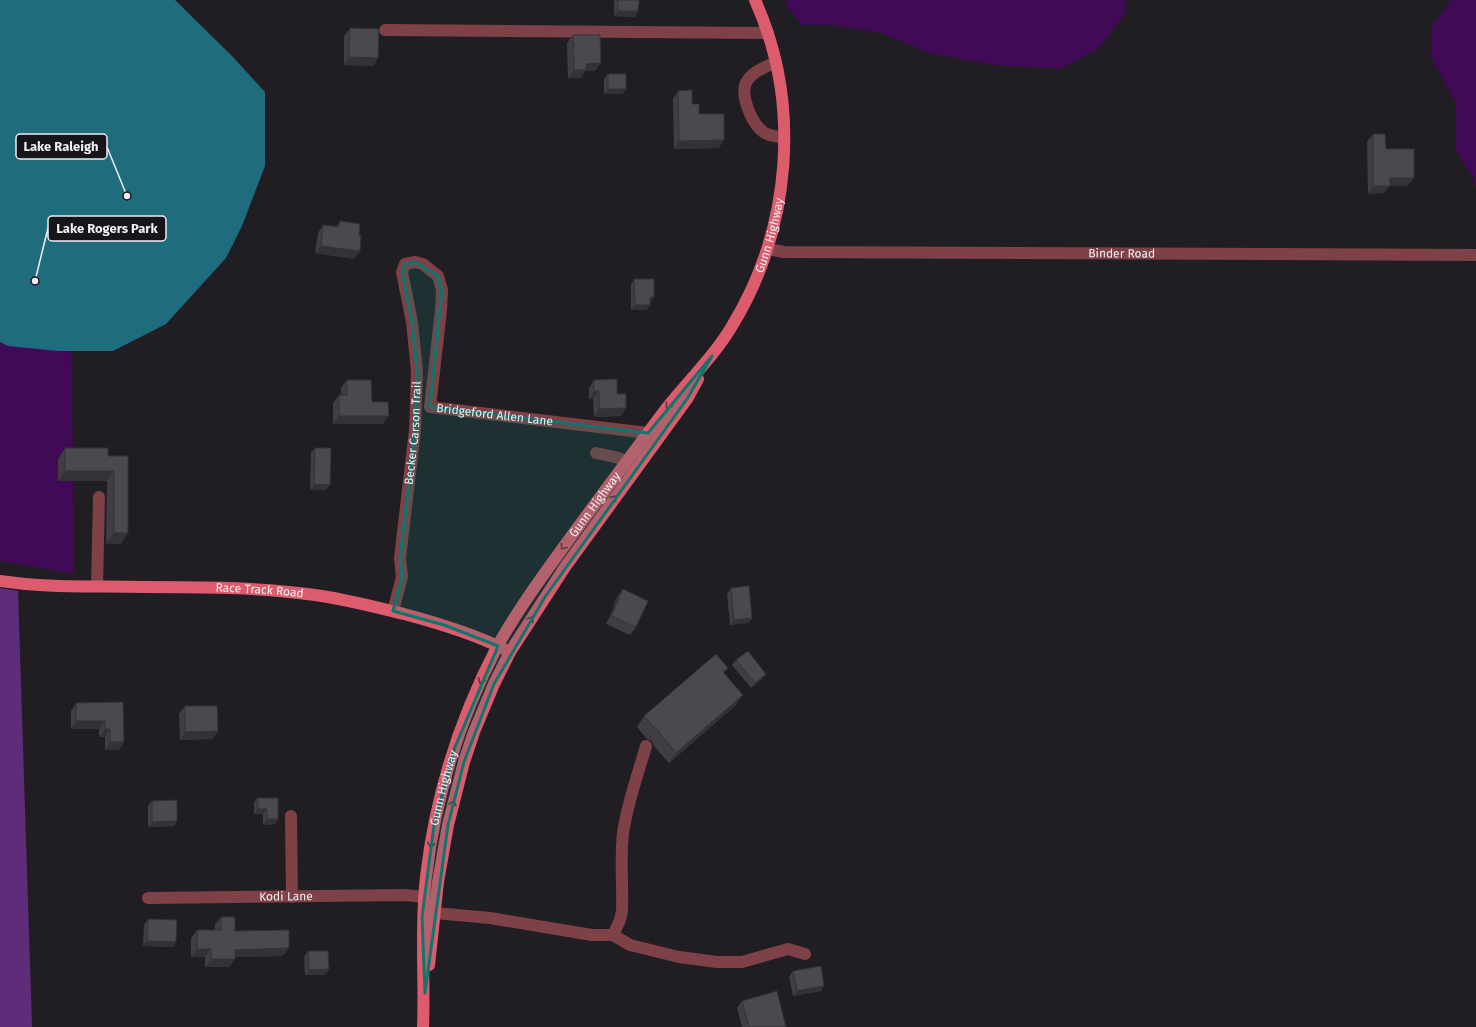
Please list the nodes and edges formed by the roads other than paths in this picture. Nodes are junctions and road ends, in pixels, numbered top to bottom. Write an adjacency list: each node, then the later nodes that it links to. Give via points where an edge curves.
1 (755, 0): 3 (main road, Gunn Highway)
2 (385, 30): 3 (street)
3 (768, 33): 4 (main road, Gunn Highway)
4 (776, 62): 5 (main road, Gunn Highway, via 783,108); 5 (street, via 754,74 743,89 750,113 761,130)
5 (784, 138): 6 (main road, Gunn Highway, via 780,196)
6 (768, 249): 7 (street, Binder Road, via 792,252); 9 (main road, Gunn Highway, via 743,308)
7 (1476, 255)
8 (414, 262): 10 (street, Bridgeford Allen Lane, via 423,264 438,276 442,290 430,407); 16 (street, Becker Carson Trail, via 405,264 402,272 414,336 415,430 400,558 402,577)
9 (712, 356): 10 (main road, Gunn Highway, one-way to 10); 12 (main road, via 687,399)
10 (648, 433): 12 (main road, Gunn Highway)
11 (596, 453): 12 (street, via 612,455)
12 (631, 466): 17 (main road, Gunn Highway, one-way to 17, via 547,569); 18 (main road, one-way to 12)
13 (99, 497): 15 (street)
14 (0, 581): 15 (main road, Race Track Road, via 36,585)
15 (97, 586): 16 (main road, Race Track Road, via 276,590 339,599)
16 (393, 611): 17 (main road, Race Track Road, via 444,625)
17 (498, 646): 18 (main road, Race Track Road); 22 (main road, Gunn Highway, one-way to 22, via 473,700 447,774 434,825)
18 (510, 652): 24 (main road, one-way to 18, via 442,852 464,762 484,708)
19 (646, 746): 25 (street, via 623,832 622,911)
20 (291, 816): 21 (street)
21 (292, 897): 22 (street, Kodi Lane); 23 (street, Kodi Lane)
22 (424, 897): 27 (main road, Gunn Highway, via 422,937)
23 (148, 898)
24 (435, 913): 25 (street, via 490,918 592,935); 27 (main road)
25 (613, 935): 26 (street, via 630,945 679,957 717,962 742,962 788,949)
26 (805, 954)
27 (425, 993): 28 (main road, Gunn Highway)
28 (423, 1027)

